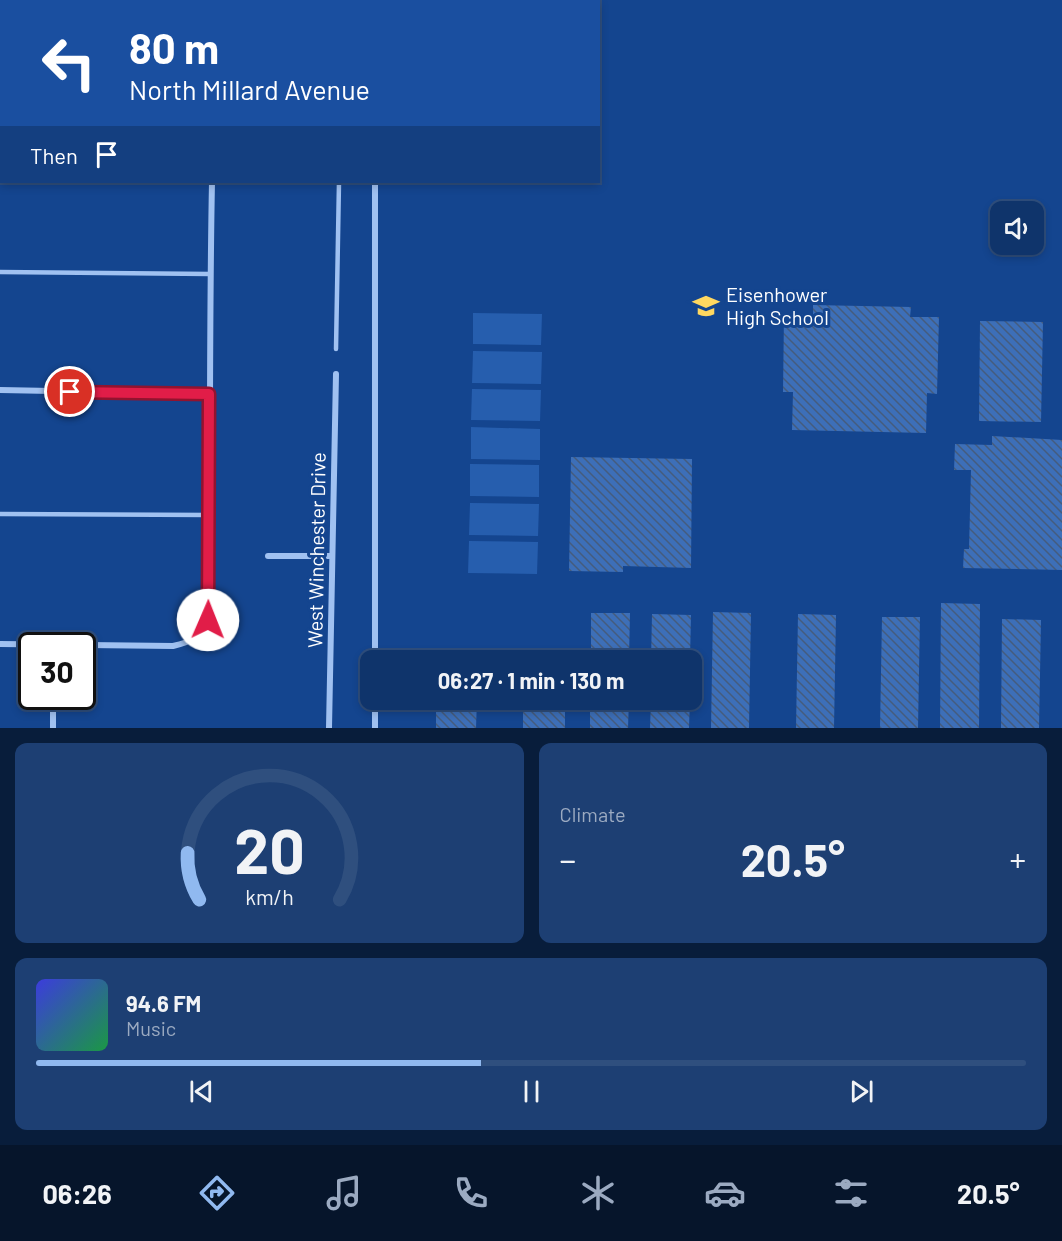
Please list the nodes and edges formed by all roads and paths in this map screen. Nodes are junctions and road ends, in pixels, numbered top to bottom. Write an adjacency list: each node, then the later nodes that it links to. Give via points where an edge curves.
1 (212, 183): 5 (street)
2 (339, 183): 6 (lane)
3 (375, 183): 17 (street)
4 (0, 272): 5 (lane)
5 (210, 274): 9 (street)
6 (336, 349)
7 (336, 374): 13 (street, West Winchester Drive)
8 (0, 390): 9 (street)
9 (209, 394): 11 (street)
10 (0, 514): 11 (lane)
11 (209, 515): 16 (street, via 208,620 204,630 197,638 173,646)
12 (268, 556): 13 (street)
13 (332, 556): 21 (street, West Winchester Drive)
14 (0, 644): 15 (street)
15 (18, 644)
16 (96, 645)
17 (375, 650)
18 (53, 710): 20 (street)
19 (375, 710): 22 (street)
20 (53, 728)
21 (329, 728)
22 (375, 728)

